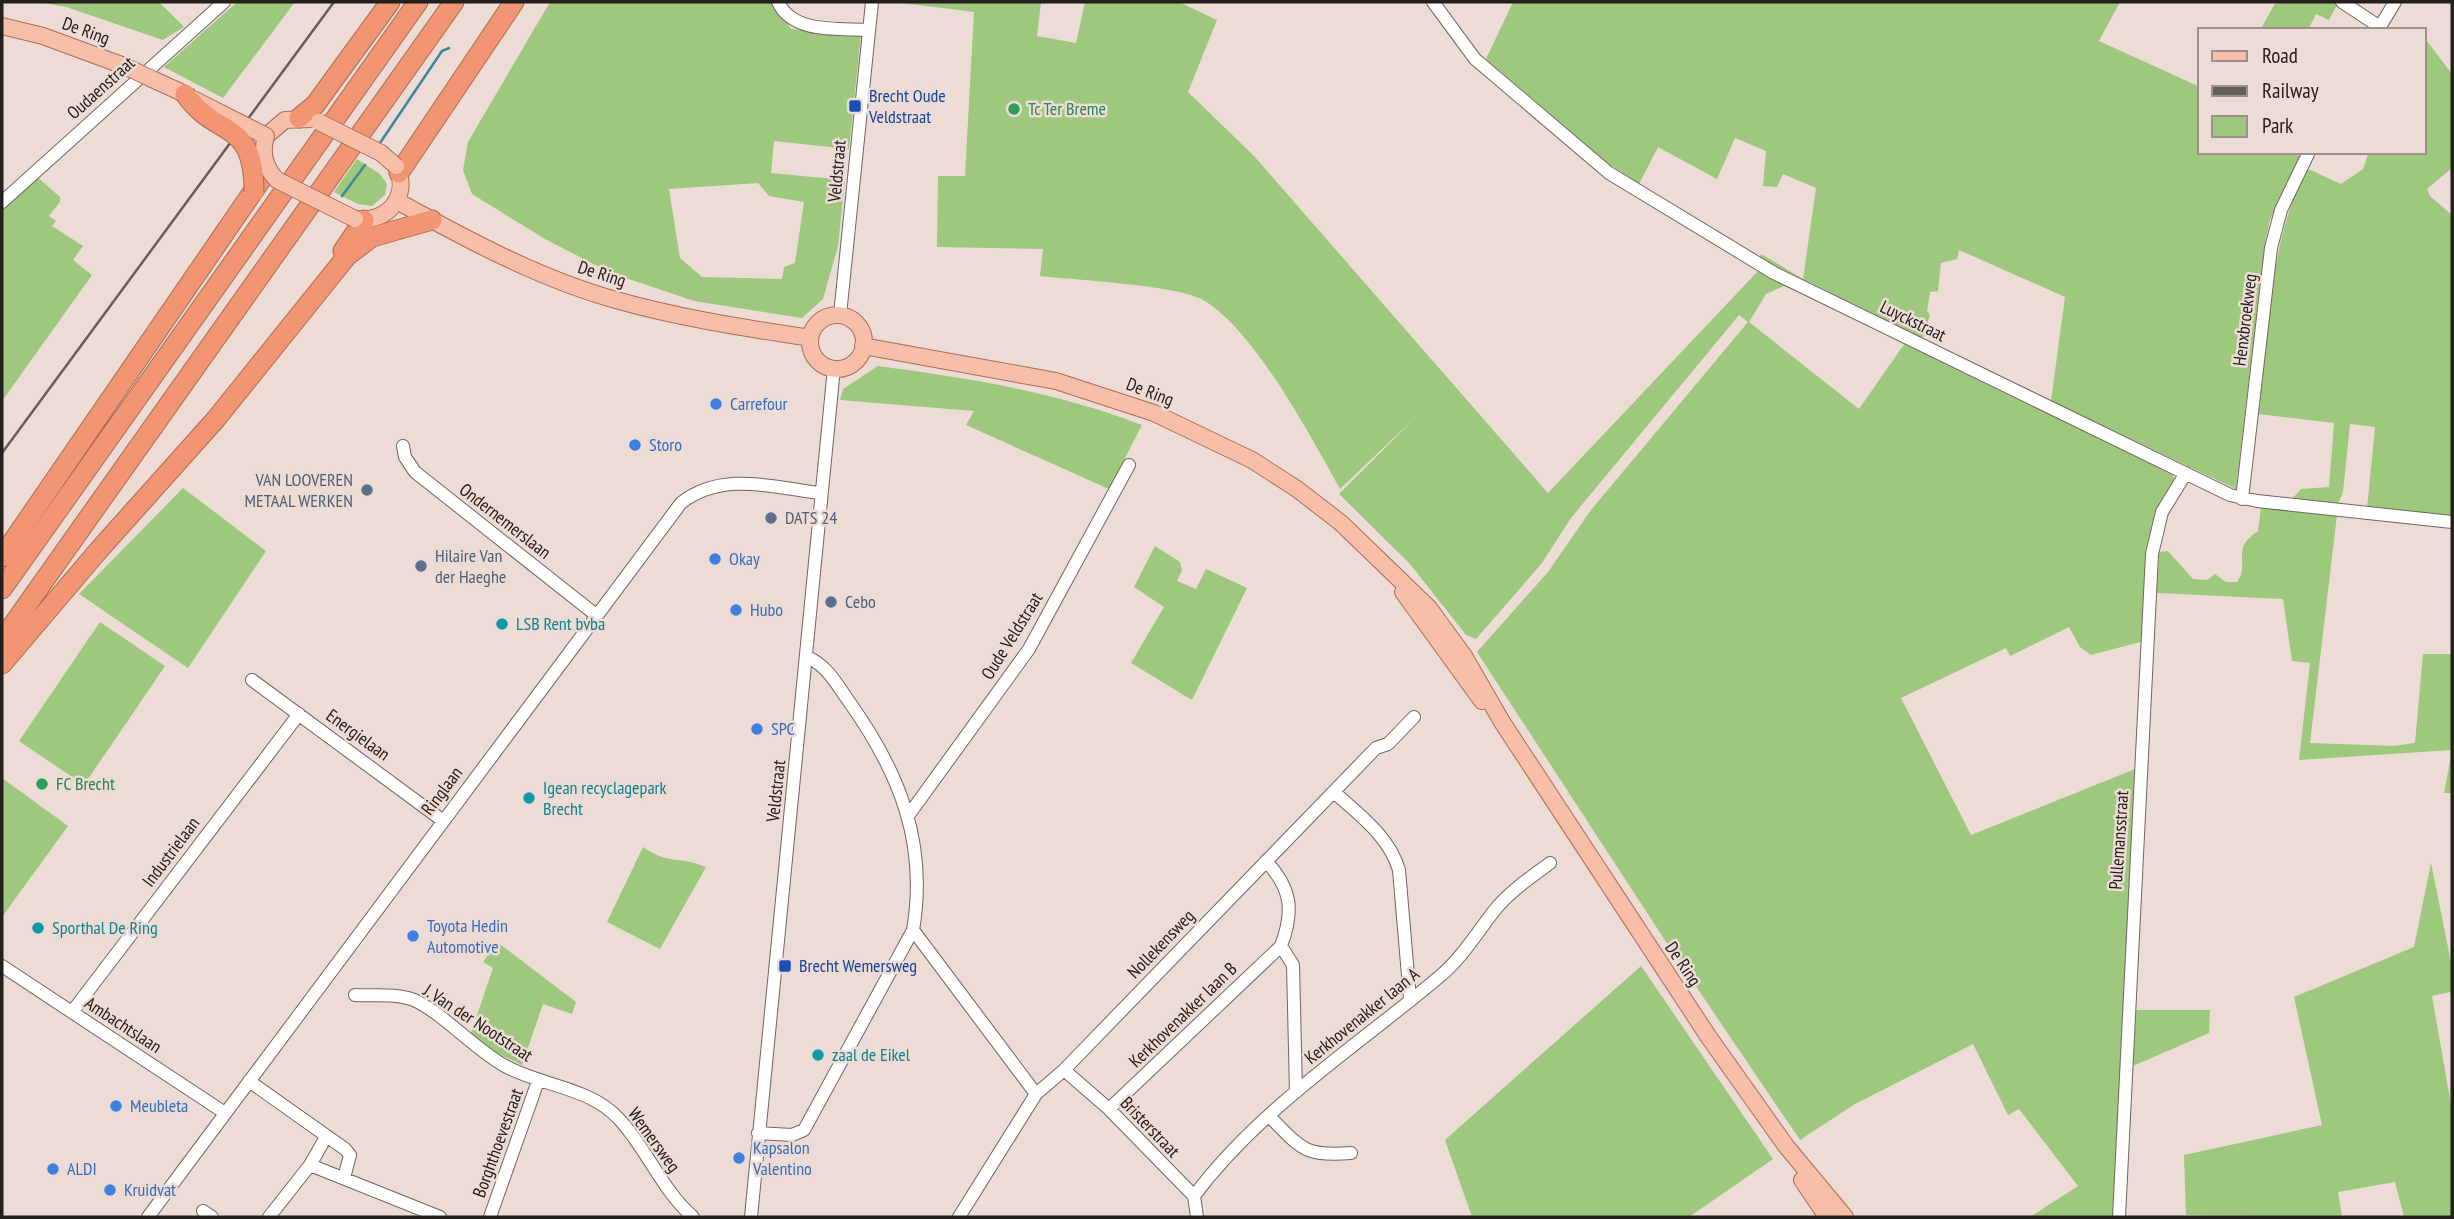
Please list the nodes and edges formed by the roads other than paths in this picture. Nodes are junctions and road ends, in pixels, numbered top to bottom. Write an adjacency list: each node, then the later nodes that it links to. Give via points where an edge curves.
1 (224, 2): 21 (street, Oudaenstraat)
2 (390, 2): 15 (highway, via 315,105)
3 (418, 2): 36 (highway)
4 (454, 2): 38 (highway)
5 (514, 2): 18 (highway)
6 (778, 2): 13 (street, via 798,24)
7 (872, 2): 13 (street, Veldstraat)
8 (1433, 2): 31 (street, Luyckstraat, via 1475,59 1609,173 1774,273)
9 (2342, 2): 12 (street)
10 (2395, 2): 12 (street)
11 (2, 26): 14 (main road, De Ring, bridge, via 127,67)
12 (2379, 28)
13 (869, 30): 25 (street, Veldstraat)
14 (185, 94): 16 (main road, De Ring, bridge); 19 (highway, bridge, via 196,110 243,140 253,160)
15 (299, 118): 16 (main road, via 281,122); 18 (main road, bridge, via 319,122 381,153)
16 (265, 143): 19 (highway, bridge, via 261,180); 22 (main road, bridge, via 268,169 277,180)
17 (2308, 154): 33 (street, Henxbroekweg, via 2273,237)
18 (397, 170): 20 (main road)
19 (254, 192): 35 (highway)
20 (397, 201): 22 (main road, via 381,217); 23 (main road, De Ring)
21 (2, 202)
22 (360, 220): 24 (highway)
23 (432, 220): 24 (highway, via 366,240); 26 (main road, De Ring, via 524,266 614,300)
24 (333, 271): 40 (highway, via 216,419)
25 (840, 315): 26 (main road, via 823,318); 27 (main road, via 860,328)
26 (810, 338): 28 (main road, via 813,355)
27 (863, 346): 28 (main road, via 850,365); 65 (main road, De Ring, via 1056,381 1154,413 1252,460 1341,523 1429,608 1464,656 1502,722 1700,1024)
28 (834, 368): 32 (street, Veldstraat)
29 (403, 446): 37 (street, Ondernemerslaan, via 415,472)
30 (1129, 465): 45 (street, Oude Veldstraat, via 1029,649)
31 (2186, 474): 33 (street, Luyckstraat); 80 (street, Pullemansstraat, via 2162,512 2152,554)
32 (819, 493): 37 (street, Ringlaan, via 730,482 694,493 681,503); 39 (street, Veldstraat)
33 (2242, 499): 34 (street, Luyckstraat)
34 (2452, 522)
35 (2, 558)
36 (2, 589)
37 (596, 615): 46 (street, Ringlaan)
38 (2, 640)
39 (807, 657): 45 (street, via 823,665 879,744); 63 (street, Veldstraat)
40 (2, 664)
41 (252, 680): 42 (street, Energielaan)
42 (299, 714): 46 (street, Energielaan); 54 (street, Industrielaan)
43 (1414, 717): 44 (street, Nollekensweg)
44 (1334, 792): 47 (street, Nollekensweg); 53 (street, via 1394,854)
45 (908, 816): 49 (street, via 918,887)
46 (442, 820): 56 (street, Ringlaan)
47 (1266, 861): 50 (street, via 1280,876 1291,905); 55 (street, Nollekensweg)
48 (1550, 863): 53 (street, Kerkhovenakker laan A, via 1510,894 1464,952)
49 (913, 930): 59 (street); 63 (street, via 804,1130 792,1135)
50 (1281, 946): 58 (street, via 1293,965); 60 (street, Kerkhovenakker laan B)
51 (2, 967): 54 (street, Ambachtslaan)
52 (355, 995): 57 (street, J. Van der Nootstraat, via 411,999 481,1051)
53 (1410, 999): 58 (street, Kerkhovenakker laan A)
54 (72, 1012): 61 (street, Ambachtslaan)
55 (1064, 1070): 59 (street, Nollekensweg); 60 (street, Bristerstraat)
56 (249, 1081): 61 (street, Ringlaan); 64 (street)
57 (538, 1081): 73 (street, Borghthoevestraat); 74 (street, Wemersweg, via 587,1097 620,1119)
58 (1296, 1092): 62 (street, Kerkhovenakker laan A)
59 (1036, 1094): 76 (street, Nollekensweg)
60 (1109, 1110): 69 (street, Bristerstraat)
61 (225, 1113): 71 (street, Ringlaan)
62 (1270, 1117): 66 (street, via 1298,1144 1321,1156); 69 (street, Kerkhovenakker laan A, via 1215,1168)
63 (758, 1133): 75 (street, Veldstraat)
64 (326, 1137): 67 (street); 68 (street, via 350,1155)
65 (1786, 1146): 78 (main road); 79 (main road, De Ring)
66 (1351, 1153)
67 (310, 1165): 68 (street); 70 (street)
68 (344, 1178): 72 (street)
69 (1194, 1196): 77 (street)
70 (272, 1215)
71 (148, 1217)
72 (440, 1217)
73 (490, 1217)
74 (693, 1217)
75 (751, 1217)
76 (959, 1217)
77 (1197, 1217)
78 (1827, 1217)
79 (1845, 1217)
80 (2119, 1217)

